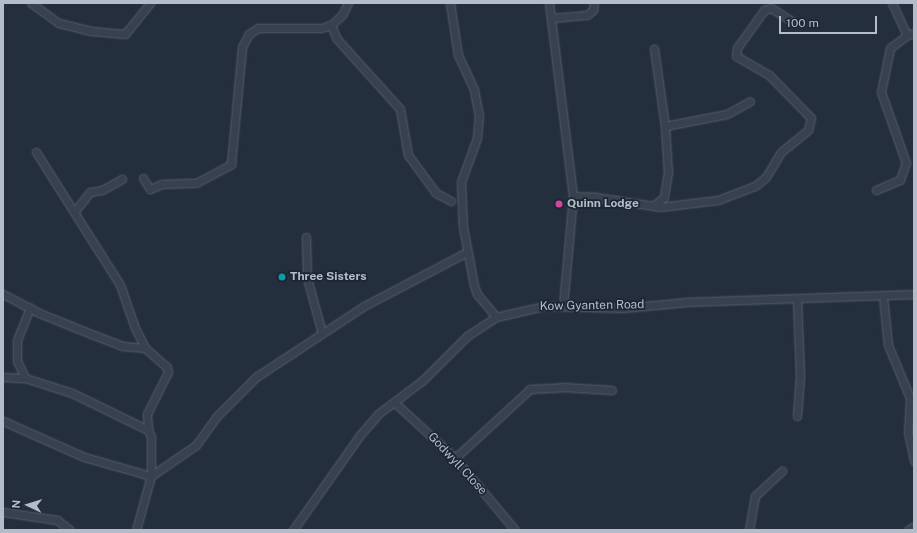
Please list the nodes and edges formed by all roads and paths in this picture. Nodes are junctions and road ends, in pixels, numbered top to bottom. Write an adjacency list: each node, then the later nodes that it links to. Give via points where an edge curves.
1 (31, 3): 2 (street, via 59,23 91,31 125,34)
2 (150, 3)
3 (348, 3): 10 (street, via 342,16)
4 (450, 3): 24 (street, via 458,55 474,90 479,115 477,138 463,173 460,192)
5 (549, 3): 8 (street)
6 (594, 3): 8 (street, via 593,10 587,15)
7 (892, 3): 11 (street)
8 (551, 18): 19 (street)
9 (792, 21): 21 (street, via 771,8 764,10 737,48 736,56 769,75 783,87 811,118 808,130 781,152 766,177 755,186 718,200 678,206)
10 (331, 25): 16 (street, via 321,28 258,28 250,34 242,47 231,164 196,183 162,184 150,189); 20 (street, via 337,39 400,109 408,155 436,193)
11 (910, 34): 18 (street, via 890,48 881,92 906,163 900,180)
12 (654, 49): 14 (street)
13 (750, 101): 14 (street, via 727,114)
14 (665, 126): 21 (street, via 667,191)
15 (36, 152): 22 (street)
16 (143, 178)
17 (122, 179): 22 (street, via 102,190 90,192)
18 (876, 190)
19 (573, 196): 21 (street); 29 (street)
20 (451, 201)
21 (653, 206)
22 (75, 211): 33 (street, via 120,285)
23 (306, 237): 32 (street, via 307,278)
24 (467, 252): 31 (street, via 470,276 477,294); 32 (street, via 364,306)
25 (3, 294): 30 (street)
26 (914, 294): 27 (street, Kow Gyanten Road)
27 (883, 296): 28 (street, Kow Gyanten Road); 36 (street, via 888,345)
28 (797, 299): 29 (street, Kow Gyanten Road, via 695,302 623,308); 39 (street, via 800,376)
29 (563, 305): 31 (street, Kow Gyanten Road, via 527,308)
30 (30, 308): 33 (street, via 123,346); 35 (street, via 17,340 17,361)
31 (496, 317): 38 (street, Kow Gyanten Road, via 467,336 423,380)
32 (322, 333): 45 (street, via 256,377 216,417 196,444)
33 (145, 348): 41 (street, via 167,367 168,372 147,414)
34 (3, 377): 35 (street)
35 (25, 378): 41 (street, via 72,393)
36 (911, 389): 43 (street, via 908,432)
37 (612, 390): 42 (street, via 563,387 530,389)
38 (394, 402): 42 (street, Godwyll Close); 50 (street, Kow Gyanten Road, via 360,434)
39 (797, 416)
40 (3, 421): 45 (street, via 84,457)
41 (148, 430): 45 (street, via 151,437)
42 (455, 458): 51 (street, Godwyll Close)
43 (914, 461)
44 (782, 471): 52 (street, via 755,496)
45 (151, 476): 49 (street)
46 (3, 512): 48 (street, via 57,520)
47 (914, 526): 53 (street)
48 (70, 530)
49 (136, 530)
50 (293, 530)
51 (515, 530)
52 (749, 530)
53 (908, 530)

